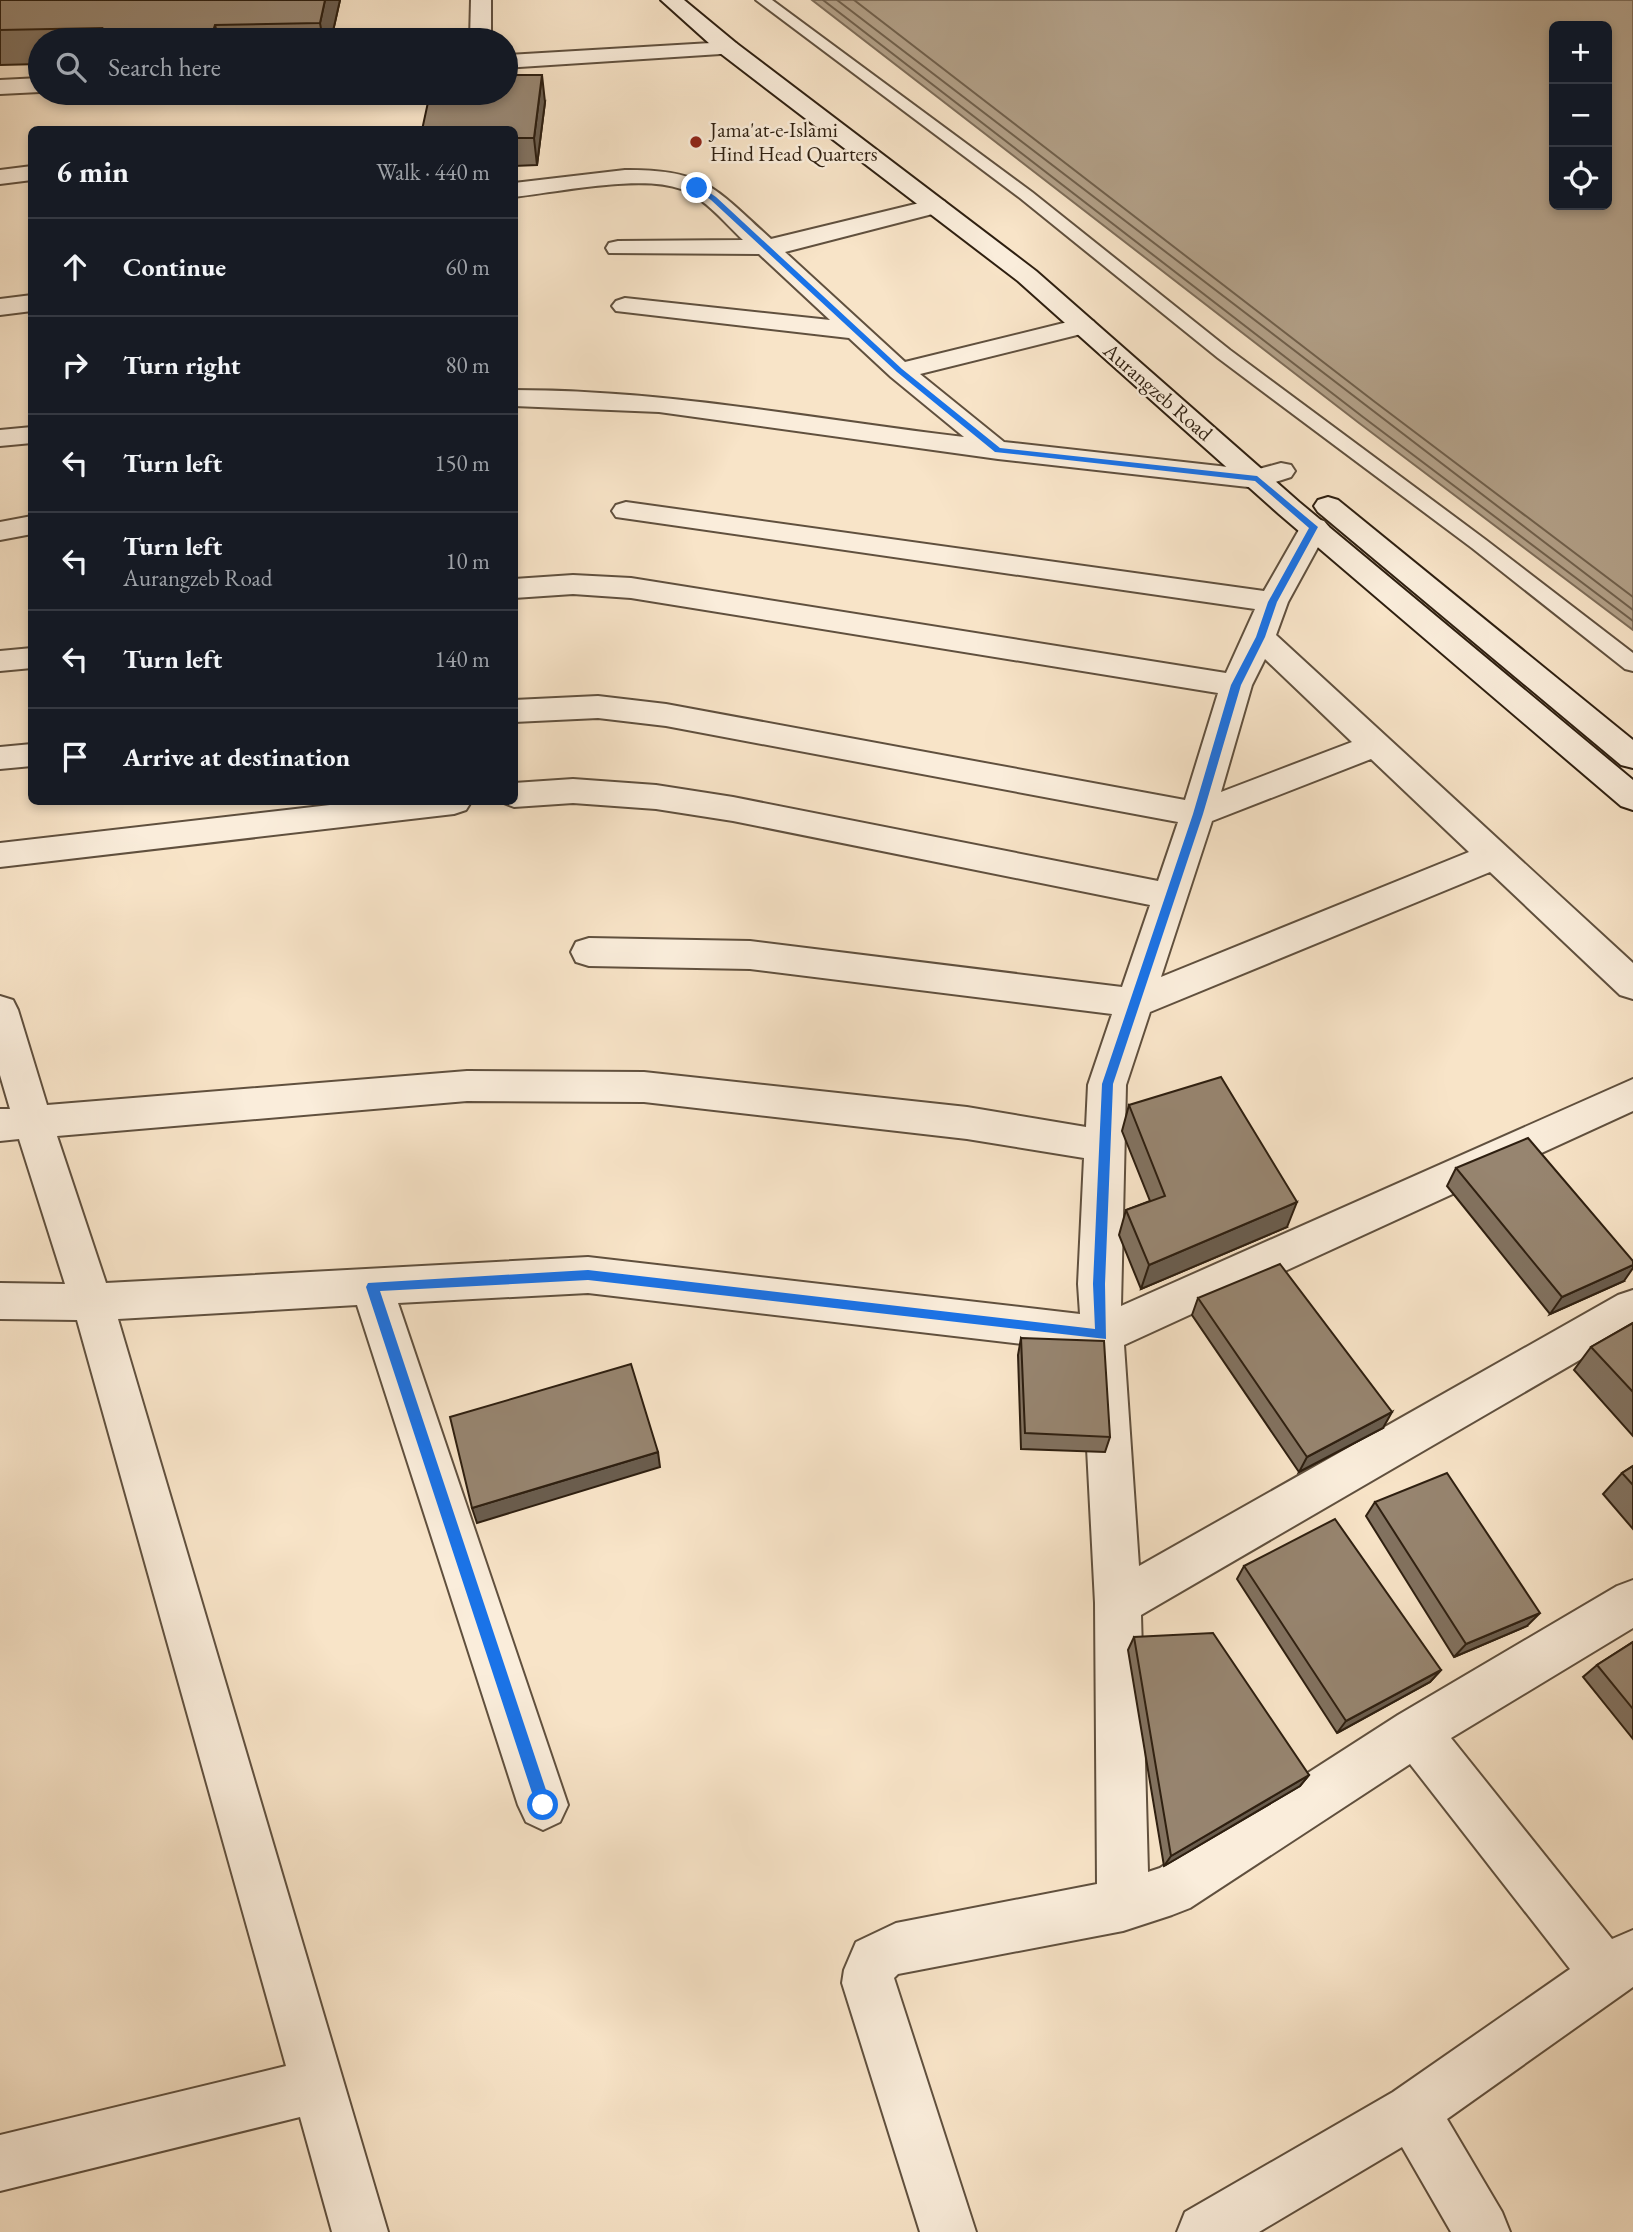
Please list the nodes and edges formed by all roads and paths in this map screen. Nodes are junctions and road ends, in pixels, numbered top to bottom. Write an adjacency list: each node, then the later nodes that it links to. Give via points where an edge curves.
1 (481, 0): 5 (street)
2 (671, 0): 6 (street, Aurangzeb Road)
3 (709, 0): 26 (street, Aurangzeb Road, via 1046,270)
4 (763, 0): 35 (lane, via 1026,195 1224,354)
5 (481, 28)
6 (728, 48): 7 (street); 13 (street, Aurangzeb Road)
7 (518, 61)
8 (28, 86): 9 (street)
9 (0, 87)
10 (28, 174): 11 (street)
11 (0, 177)
12 (518, 190): 14 (street, via 670,178 713,199)
13 (936, 206): 14 (street); 19 (street, Aurangzeb Road)
14 (766, 247): 15 (street); 20 (street)
15 (618, 248)
16 (28, 304): 18 (street)
17 (625, 306): 20 (street)
18 (0, 307)
19 (1083, 326): 21 (street); 26 (street, Aurangzeb Road)
20 (857, 331): 21 (street)
21 (900, 371): 25 (street)
22 (518, 398): 25 (street, via 667,404)
23 (28, 436): 24 (street)
24 (0, 439)
25 (998, 451): 26 (street)
26 (1269, 475): 29 (street, Aurangzeb Road); 40 (street, Aurangzeb Road, via 1334,510)
27 (626, 511): 32 (street)
28 (28, 526): 30 (street)
29 (1314, 527): 32 (street); 43 (street, Aurangzeb Road)
30 (0, 531)
31 (518, 589): 36 (street, via 594,584 631,588)
32 (1267, 620): 36 (street); 38 (street)
33 (28, 658): 34 (street)
34 (0, 662)
35 (1633, 664)
36 (1236, 685): 45 (street)
37 (518, 711): 45 (street, via 598,707 666,715)
38 (1376, 745): 45 (street); 47 (street)
39 (28, 755): 41 (street)
40 (1633, 757)
41 (0, 758)
42 (518, 795): 48 (street, via 573,792 669,799)
43 (1633, 799)
44 (428, 805): 46 (street)
45 (1198, 814): 48 (street)
46 (0, 855)
47 (1494, 856): 50 (street); 51 (street)
48 (1170, 896): 51 (street)
49 (589, 952): 51 (street, via 750,955)
50 (1633, 985)
51 (1135, 1003): 55 (street, via 1107,1084)
52 (0, 1010): 54 (street)
53 (1633, 1094): 60 (street)
54 (16, 1124): 55 (street, via 467,1086 644,1087 967,1123); 58 (street)
55 (1106, 1146): 60 (street)
56 (372, 1287): 58 (street); 60 (street, via 588,1275); 64 (street)
57 (0, 1301): 58 (street)
58 (93, 1302): 67 (street)
59 (1633, 1308): 62 (street)
60 (1101, 1335): 62 (street)
61 (1633, 1602): 63 (street)
62 (1118, 1603): 65 (street)
63 (1415, 1732): 65 (street, via 1172,1890); 66 (street)
64 (543, 1805)
65 (1123, 1905): 71 (street, via 896,1949 879,1954 869,1967 868,1983)
66 (1620, 1964): 68 (street)
67 (319, 2085): 69 (street); 70 (street)
68 (1412, 2111): 72 (street); 73 (street)
69 (0, 2163)
70 (360, 2232)
71 (948, 2232)
72 (1205, 2232)
73 (1482, 2232)

